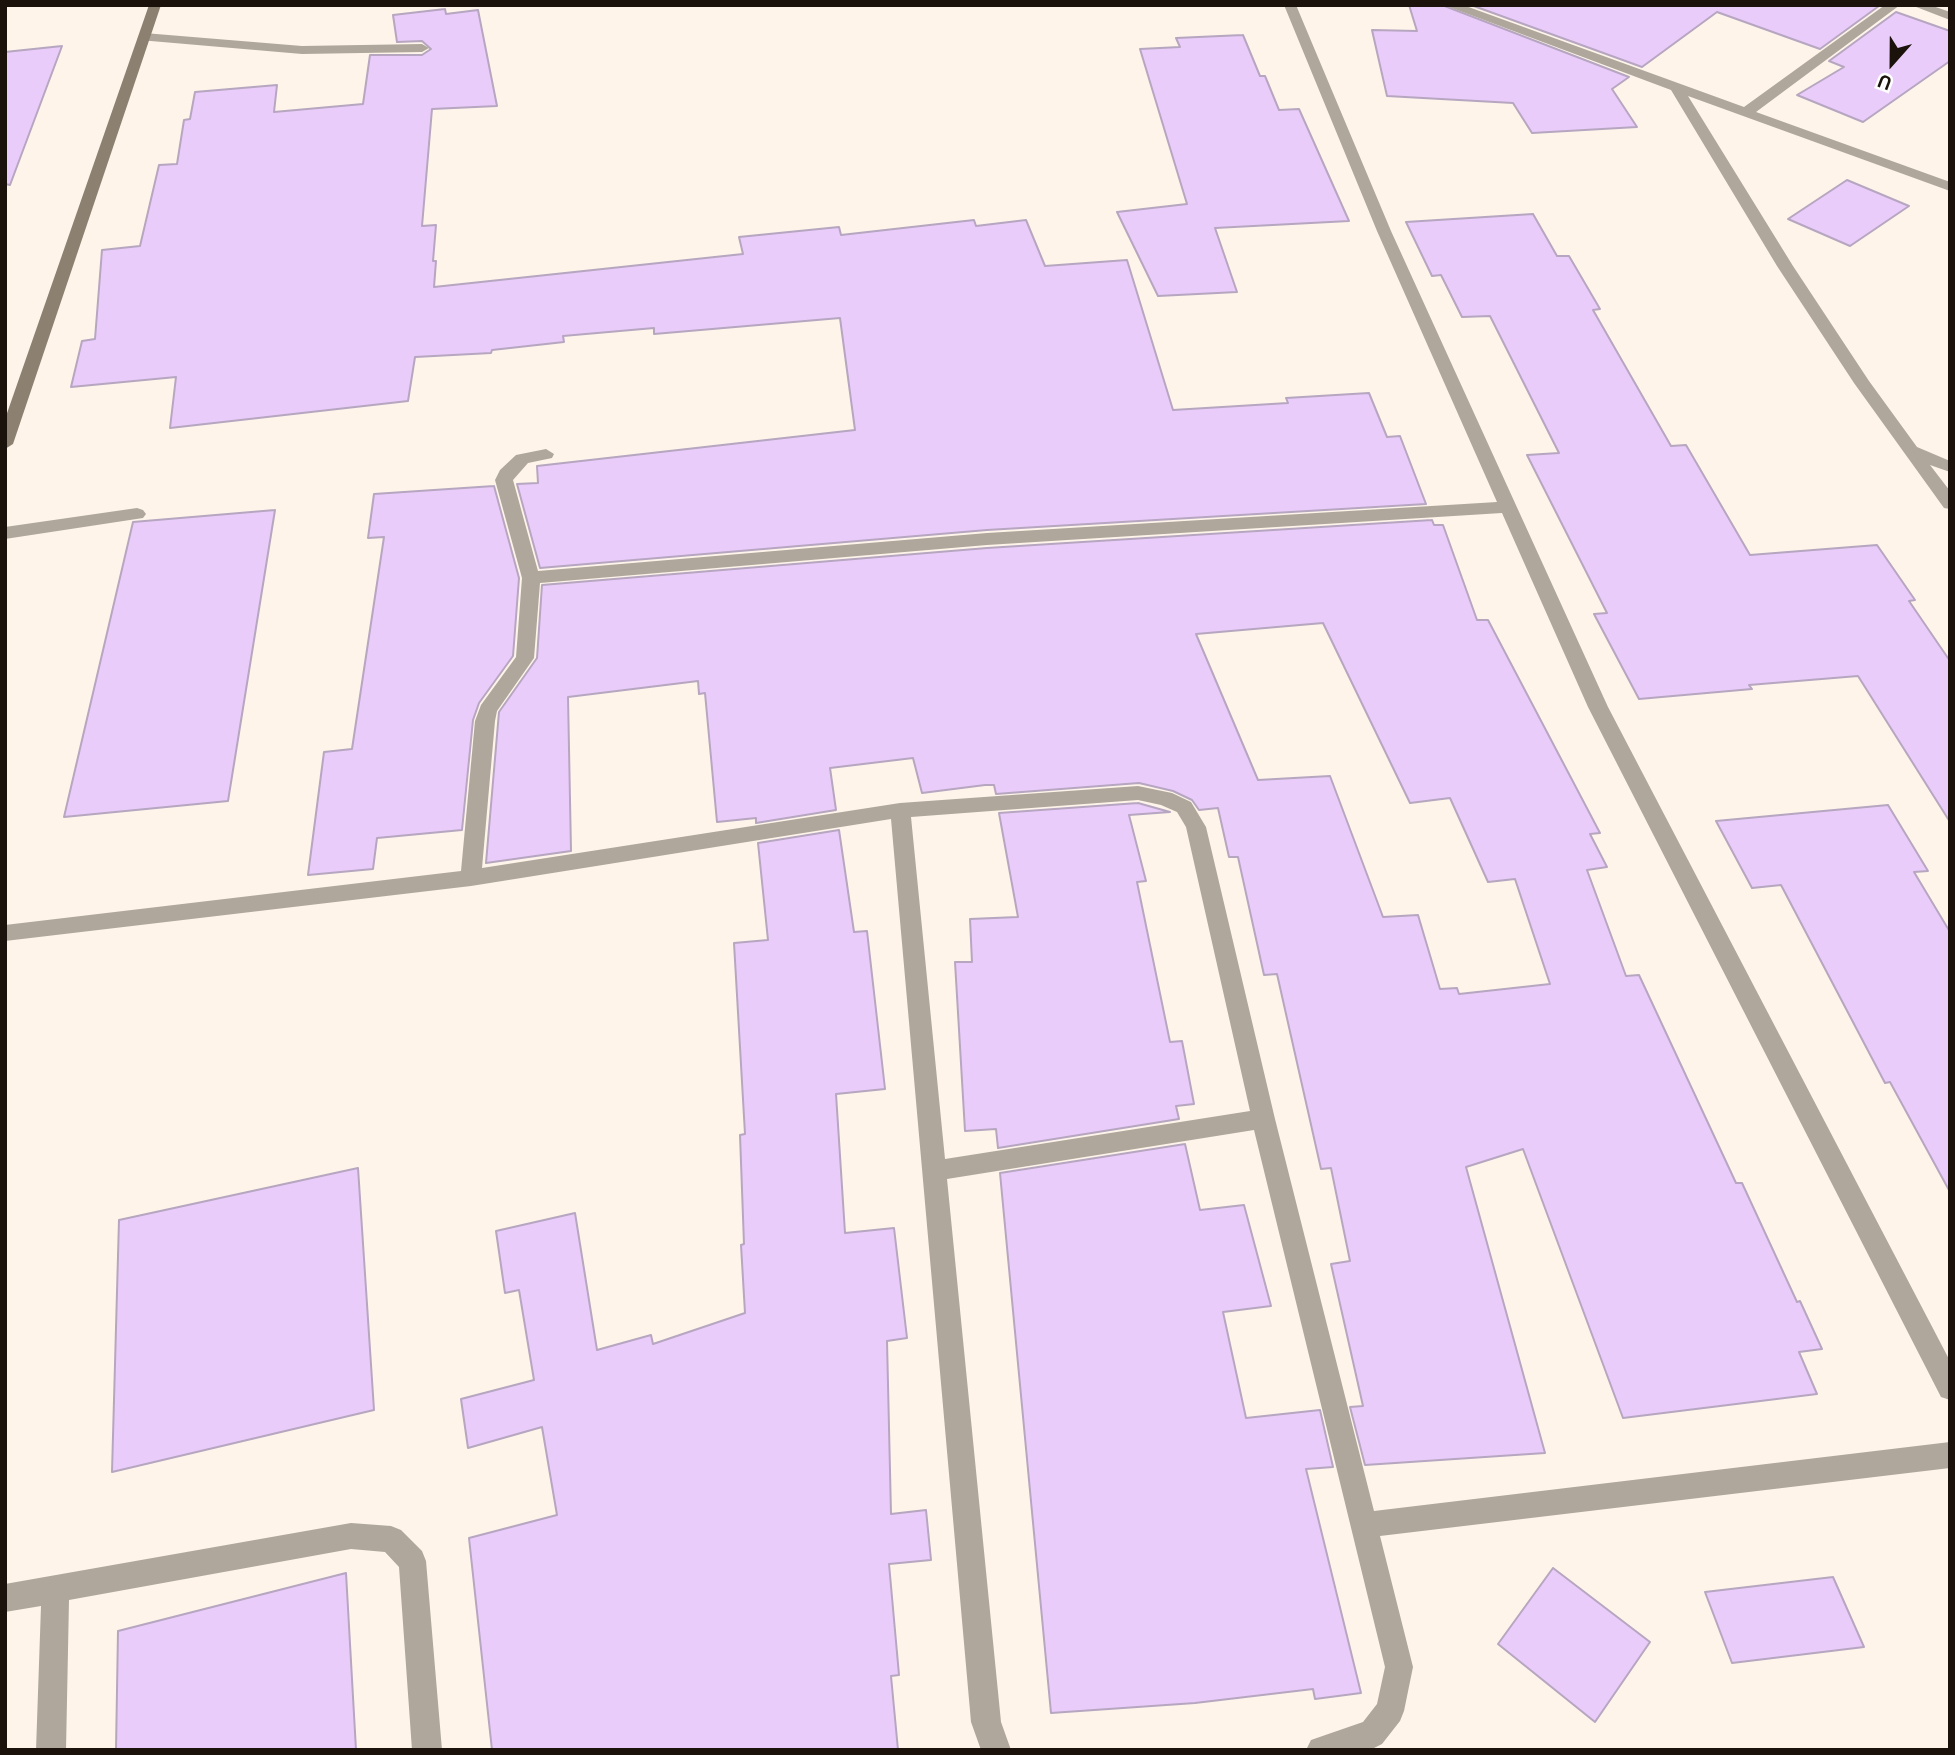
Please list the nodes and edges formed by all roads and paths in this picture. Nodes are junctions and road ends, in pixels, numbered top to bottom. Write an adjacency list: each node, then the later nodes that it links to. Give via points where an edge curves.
1 (155, 5): 7 (main road)
2 (1290, 5): 17 (street)
3 (1450, 5): 9 (street)
4 (1894, 5): 10 (street)
5 (1917, 5): 6 (street)
6 (1950, 16)
7 (144, 37): 8 (street, via 302,50); 12 (main road)
8 (422, 48)
9 (1676, 88): 10 (street); 13 (street, via 1785,267)
10 (1745, 113): 11 (street)
11 (1950, 187)
12 (5, 444)
13 (1911, 450): 15 (street); 16 (street)
14 (546, 454): 20 (street, via 515,464 504,480)
15 (1950, 467)
16 (1950, 504)
17 (1506, 507): 20 (street, via 987,539); 26 (street, via 1598,707)
18 (137, 514): 19 (street)
19 (5, 533)
20 (531, 578): 22 (street, via 525,658 485,721)
21 (900, 810): 22 (street); 24 (street, via 1138,793 1184,807 1196,827); 25 (street)
22 (471, 878): 23 (street)
23 (5, 933)
24 (1263, 1119): 25 (street); 28 (street)
25 (934, 1171): 33 (street, via 986,1722)
26 (1950, 1388)
27 (1950, 1455): 28 (street)
28 (1364, 1525): 34 (street, via 1399,1667 1390,1711 1372,1734)
29 (55, 1588): 30 (street); 31 (street); 32 (street, via 351,1536 391,1539 412,1561)
30 (5, 1598)
31 (51, 1750)
32 (427, 1750)
33 (996, 1750)
34 (1321, 1750)

